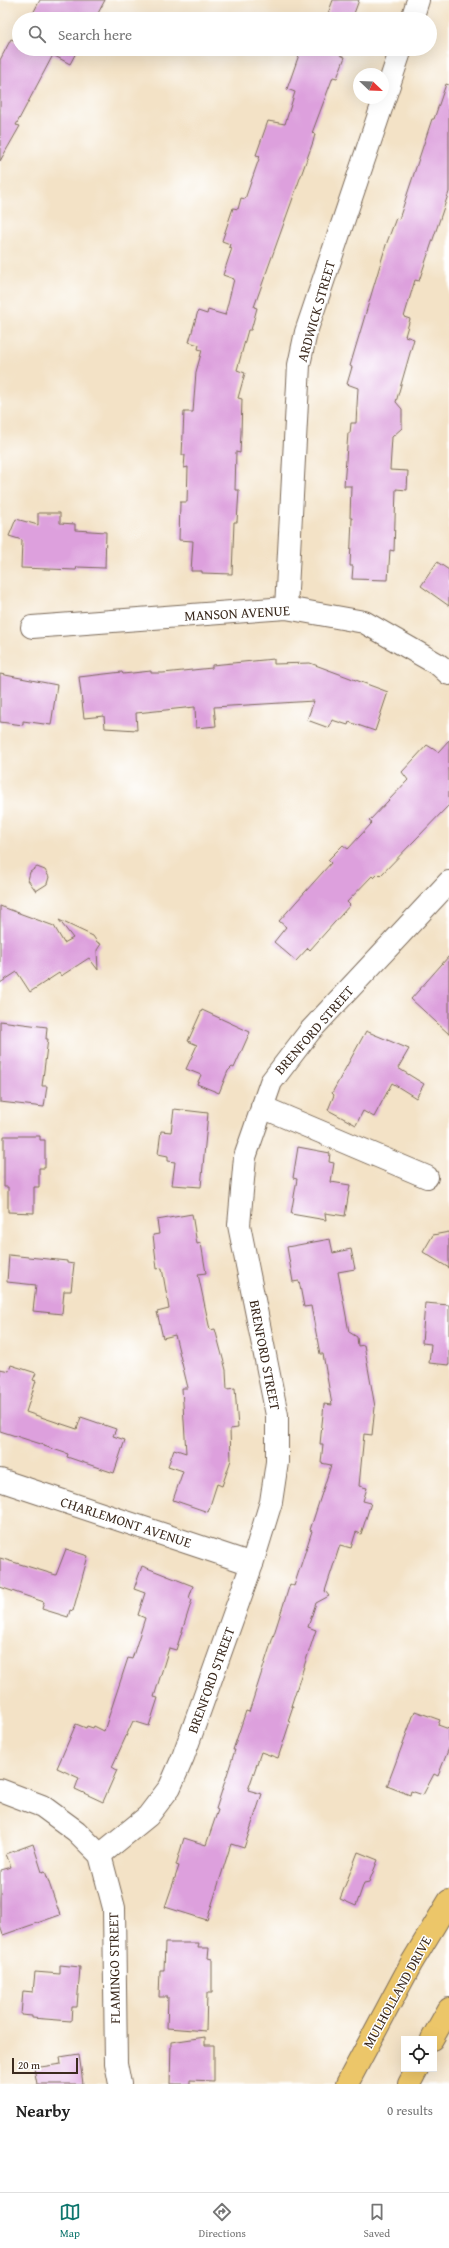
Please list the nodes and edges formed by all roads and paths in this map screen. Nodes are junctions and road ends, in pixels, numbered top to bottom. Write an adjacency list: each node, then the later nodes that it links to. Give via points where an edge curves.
1 (418, 0): 2 (street)
2 (414, 12)
3 (400, 56): 4 (street, ARDWICK STREET, via 306,332 299,365)
4 (286, 608): 5 (street, MANSON AVENUE); 6 (street, MANSON AVENUE, via 364,622 439,665)
5 (32, 627)
6 (449, 674)
7 (449, 882): 8 (street, BRENFORD STREET, via 310,1031 271,1082)
8 (262, 1107): 9 (street); 11 (street, BRENFORD STREET, via 245,1157 239,1225 277,1415 277,1462 270,1502)
9 (427, 1177)
10 (0, 1480): 11 (street, CHARLEMONT AVENUE)
11 (252, 1564): 13 (street, BRENFORD STREET, via 184,1757 170,1787 148,1816)
12 (0, 1790): 13 (street, via 42,1806 76,1831)
13 (100, 1854): 18 (street, FLAMINGO STREET, via 114,1908 116,2063)
14 (449, 1901): 19 (main road, MULHOLLAND DRIVE, via 411,1964)
15 (449, 2009): 16 (main road)
16 (434, 2036)
17 (415, 2072): 20 (main road)
18 (120, 2084)
19 (347, 2084)
20 (409, 2084)

